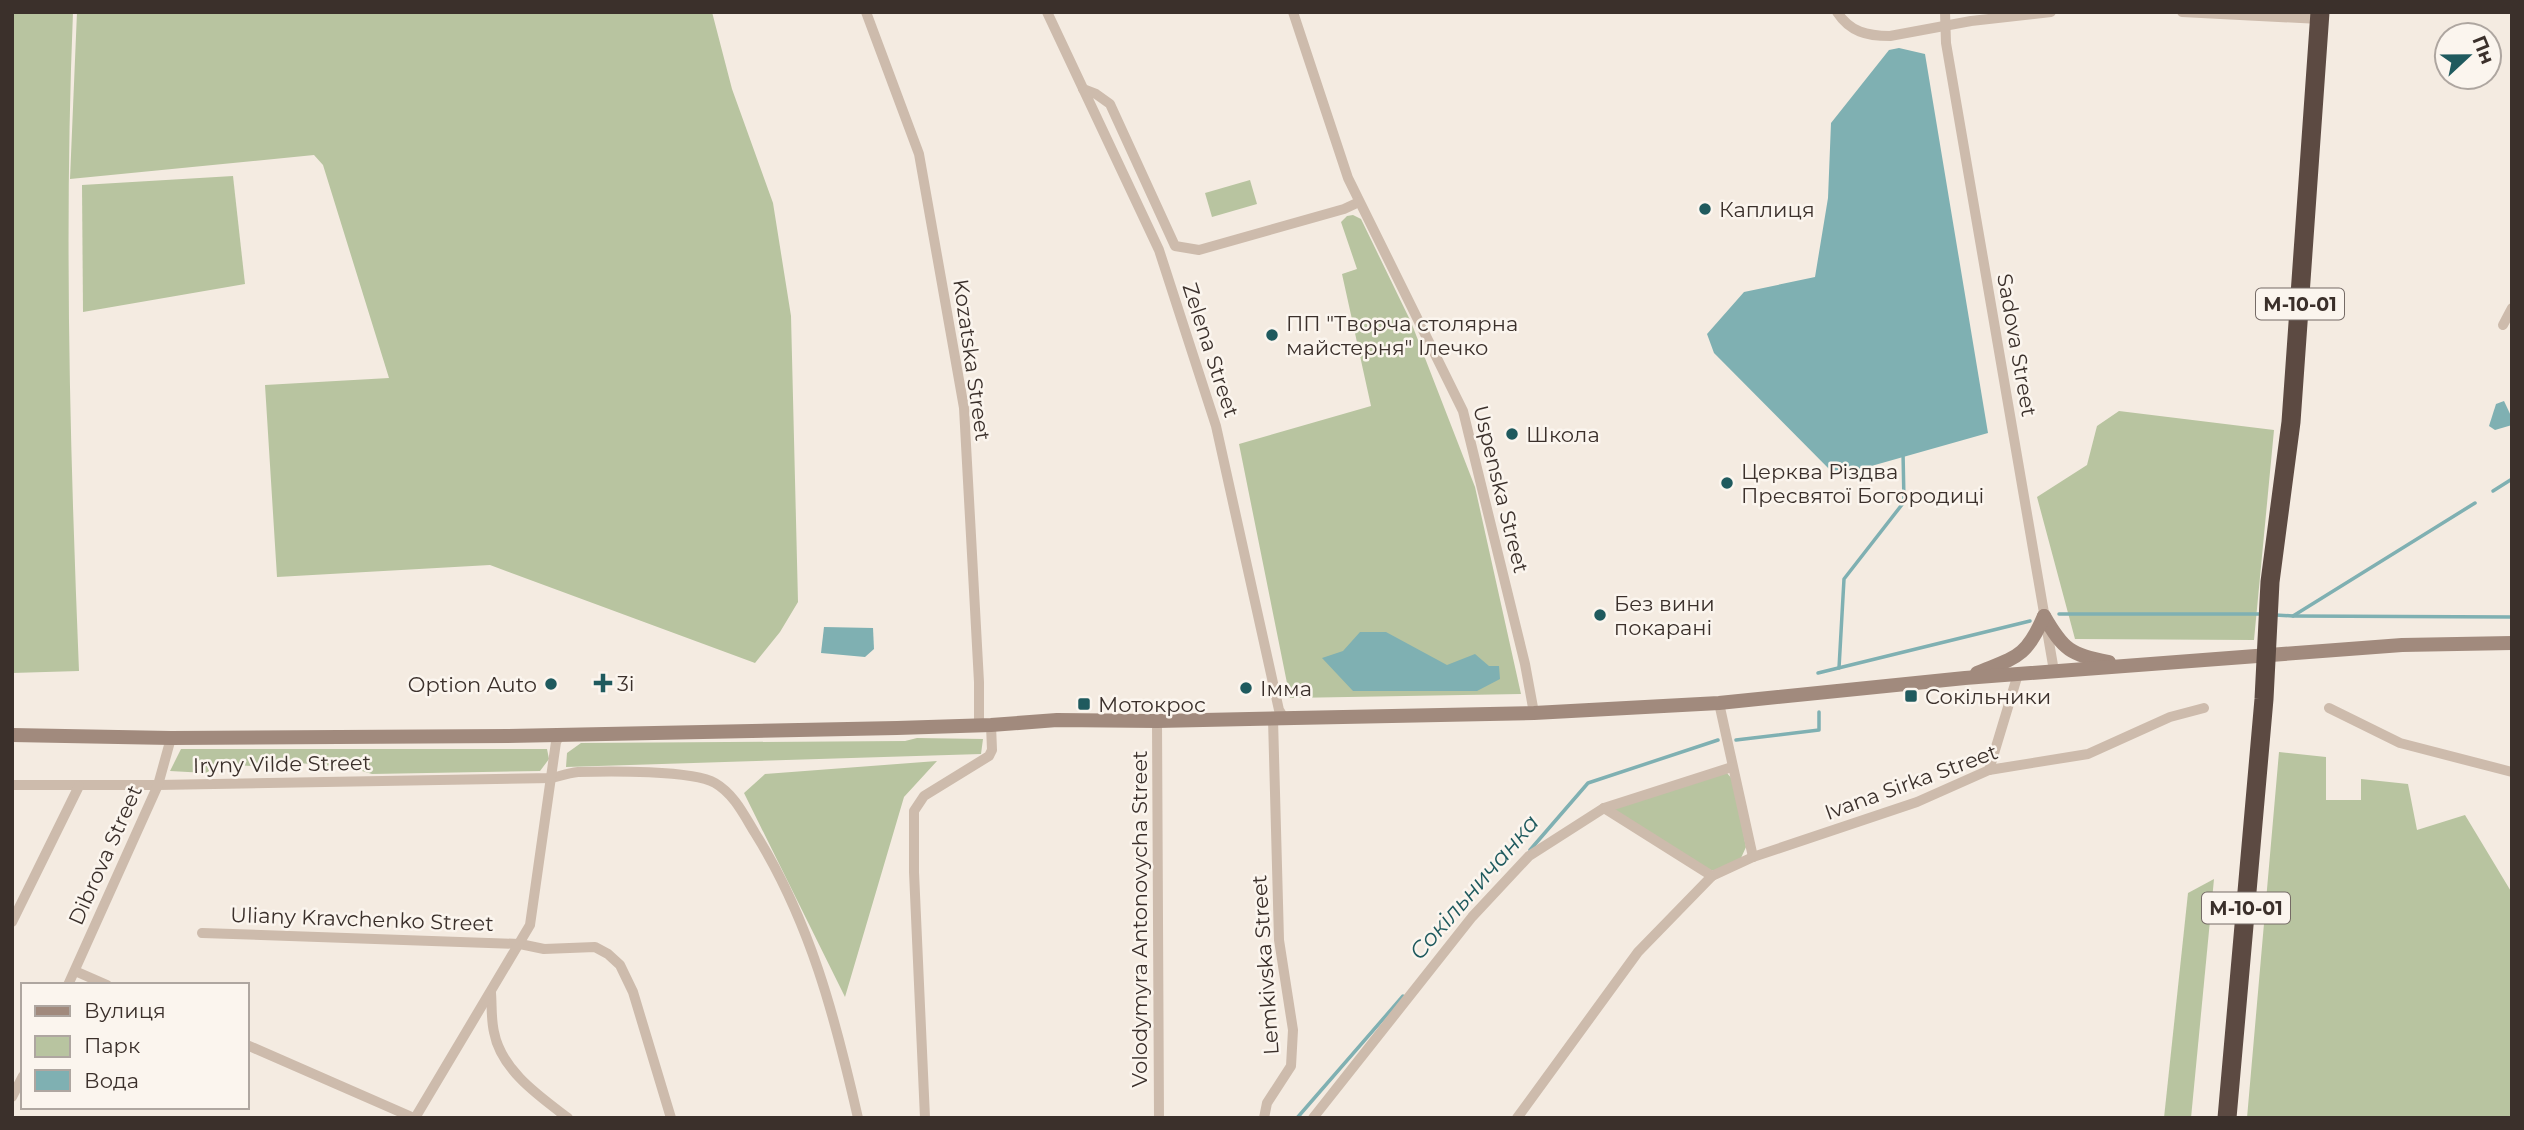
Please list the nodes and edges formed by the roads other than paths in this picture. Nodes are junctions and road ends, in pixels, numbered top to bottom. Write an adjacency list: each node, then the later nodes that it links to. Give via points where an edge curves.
1 (866, 12): 28 (street, Kozatska Street, via 919,154 964,408 979,692)
2 (1047, 12): 10 (street, Zelena Street)
3 (1293, 12): 11 (street, Uspenska Street)
4 (1837, 12): 9 (street, via 1846,26 1876,36)
5 (1945, 12): 9 (street, Sadova Street)
6 (2051, 12): 9 (street)
7 (2182, 12): 8 (street)
8 (2320, 16): 61 (highway, М-10-01, via 2291,422 2270,582)
9 (1945, 25): 16 (street, Sadova Street)
10 (1083, 89): 12 (street, via 1110,104); 13 (street, Zelena Street)
11 (1359, 202): 12 (street, via 1199,250); 25 (street, Uspenska Street, via 1463,411)
12 (1175, 246): 13 (street)
13 (1159, 250): 26 (street, Zelena Street, via 1216,426)
14 (2512, 308): 15 (street)
15 (2503, 325)
16 (2044, 616): 18 (main road, via 2059,643 2074,652); 19 (street, Sadova Street); 21 (main road, via 2023,653)
17 (2512, 643): 18 (main road, via 2402,645)
18 (2132, 666): 19 (main road)
19 (2054, 671): 20 (main road)
20 (2018, 674): 21 (main road); 33 (street)
21 (1965, 678): 22 (main road)
22 (1719, 703): 25 (main road); 32 (street)
23 (2204, 708): 33 (street, Ivana Sirka Street, via 2170,716 2088,754)
24 (2329, 708): 34 (street, via 2406,745)
25 (1534, 713): 26 (main road)
26 (1278, 719): 27 (main road); 58 (street, Lemkivska Street, via 1279,940 1293,1030 1291,1066 1267,1103)
27 (1157, 721): 28 (main road); 57 (street, Volodymyra Antonovycha Street)
28 (985, 725): 29 (main road); 56 (street, Kozatska Street, via 992,750 989,756 924,796 914,811)
29 (560, 734): 31 (main road); 35 (street)
30 (12, 735): 31 (main road)
31 (171, 738): 37 (street, Dibrova Street)
32 (1732, 767): 39 (street); 40 (street)
33 (1989, 770): 40 (street, Ivana Sirka Street, via 1917,802)
34 (2512, 772)
35 (552, 778): 37 (street, Iryny Vilde Street); 44 (street, via 530,925); 55 (street, Iryny Vilde Street, via 576,772 693,775 716,783 735,799 778,869 811,946 838,1028)
36 (12, 785): 38 (street, Iryny Vilde Street)
37 (158, 785): 38 (street, Iryny Vilde Street); 45 (street, Dibrova Street)
38 (79, 786): 42 (street)
39 (1604, 808): 41 (street); 59 (street, via 1530,856 1472,917)
40 (1753, 857): 41 (street, Ivana Sirka Street)
41 (1712, 876): 60 (street, Ivana Sirka Street, via 1638,952)
42 (12, 922)
43 (202, 933): 44 (street, Uliany Kravchenko Street)
44 (520, 944): 48 (street); 52 (street, Uliany Kravchenko Street, via 544,949 595,947 620,964 633,992)
45 (75, 971): 46 (street, Dibrova Street); 47 (street)
46 (69, 983)
47 (102, 983)
48 (491, 992): 53 (street); 54 (street, via 494,1034 502,1053 517,1076)
49 (248, 1045): 53 (street)
50 (21, 1080): 51 (street)
51 (12, 1097)
52 (669, 1116)
53 (414, 1118)
54 (568, 1118)
55 (858, 1118)
56 (925, 1118)
57 (1159, 1118)
58 (1264, 1118)
59 (1313, 1118)
60 (1517, 1118)
61 (2227, 1118)

